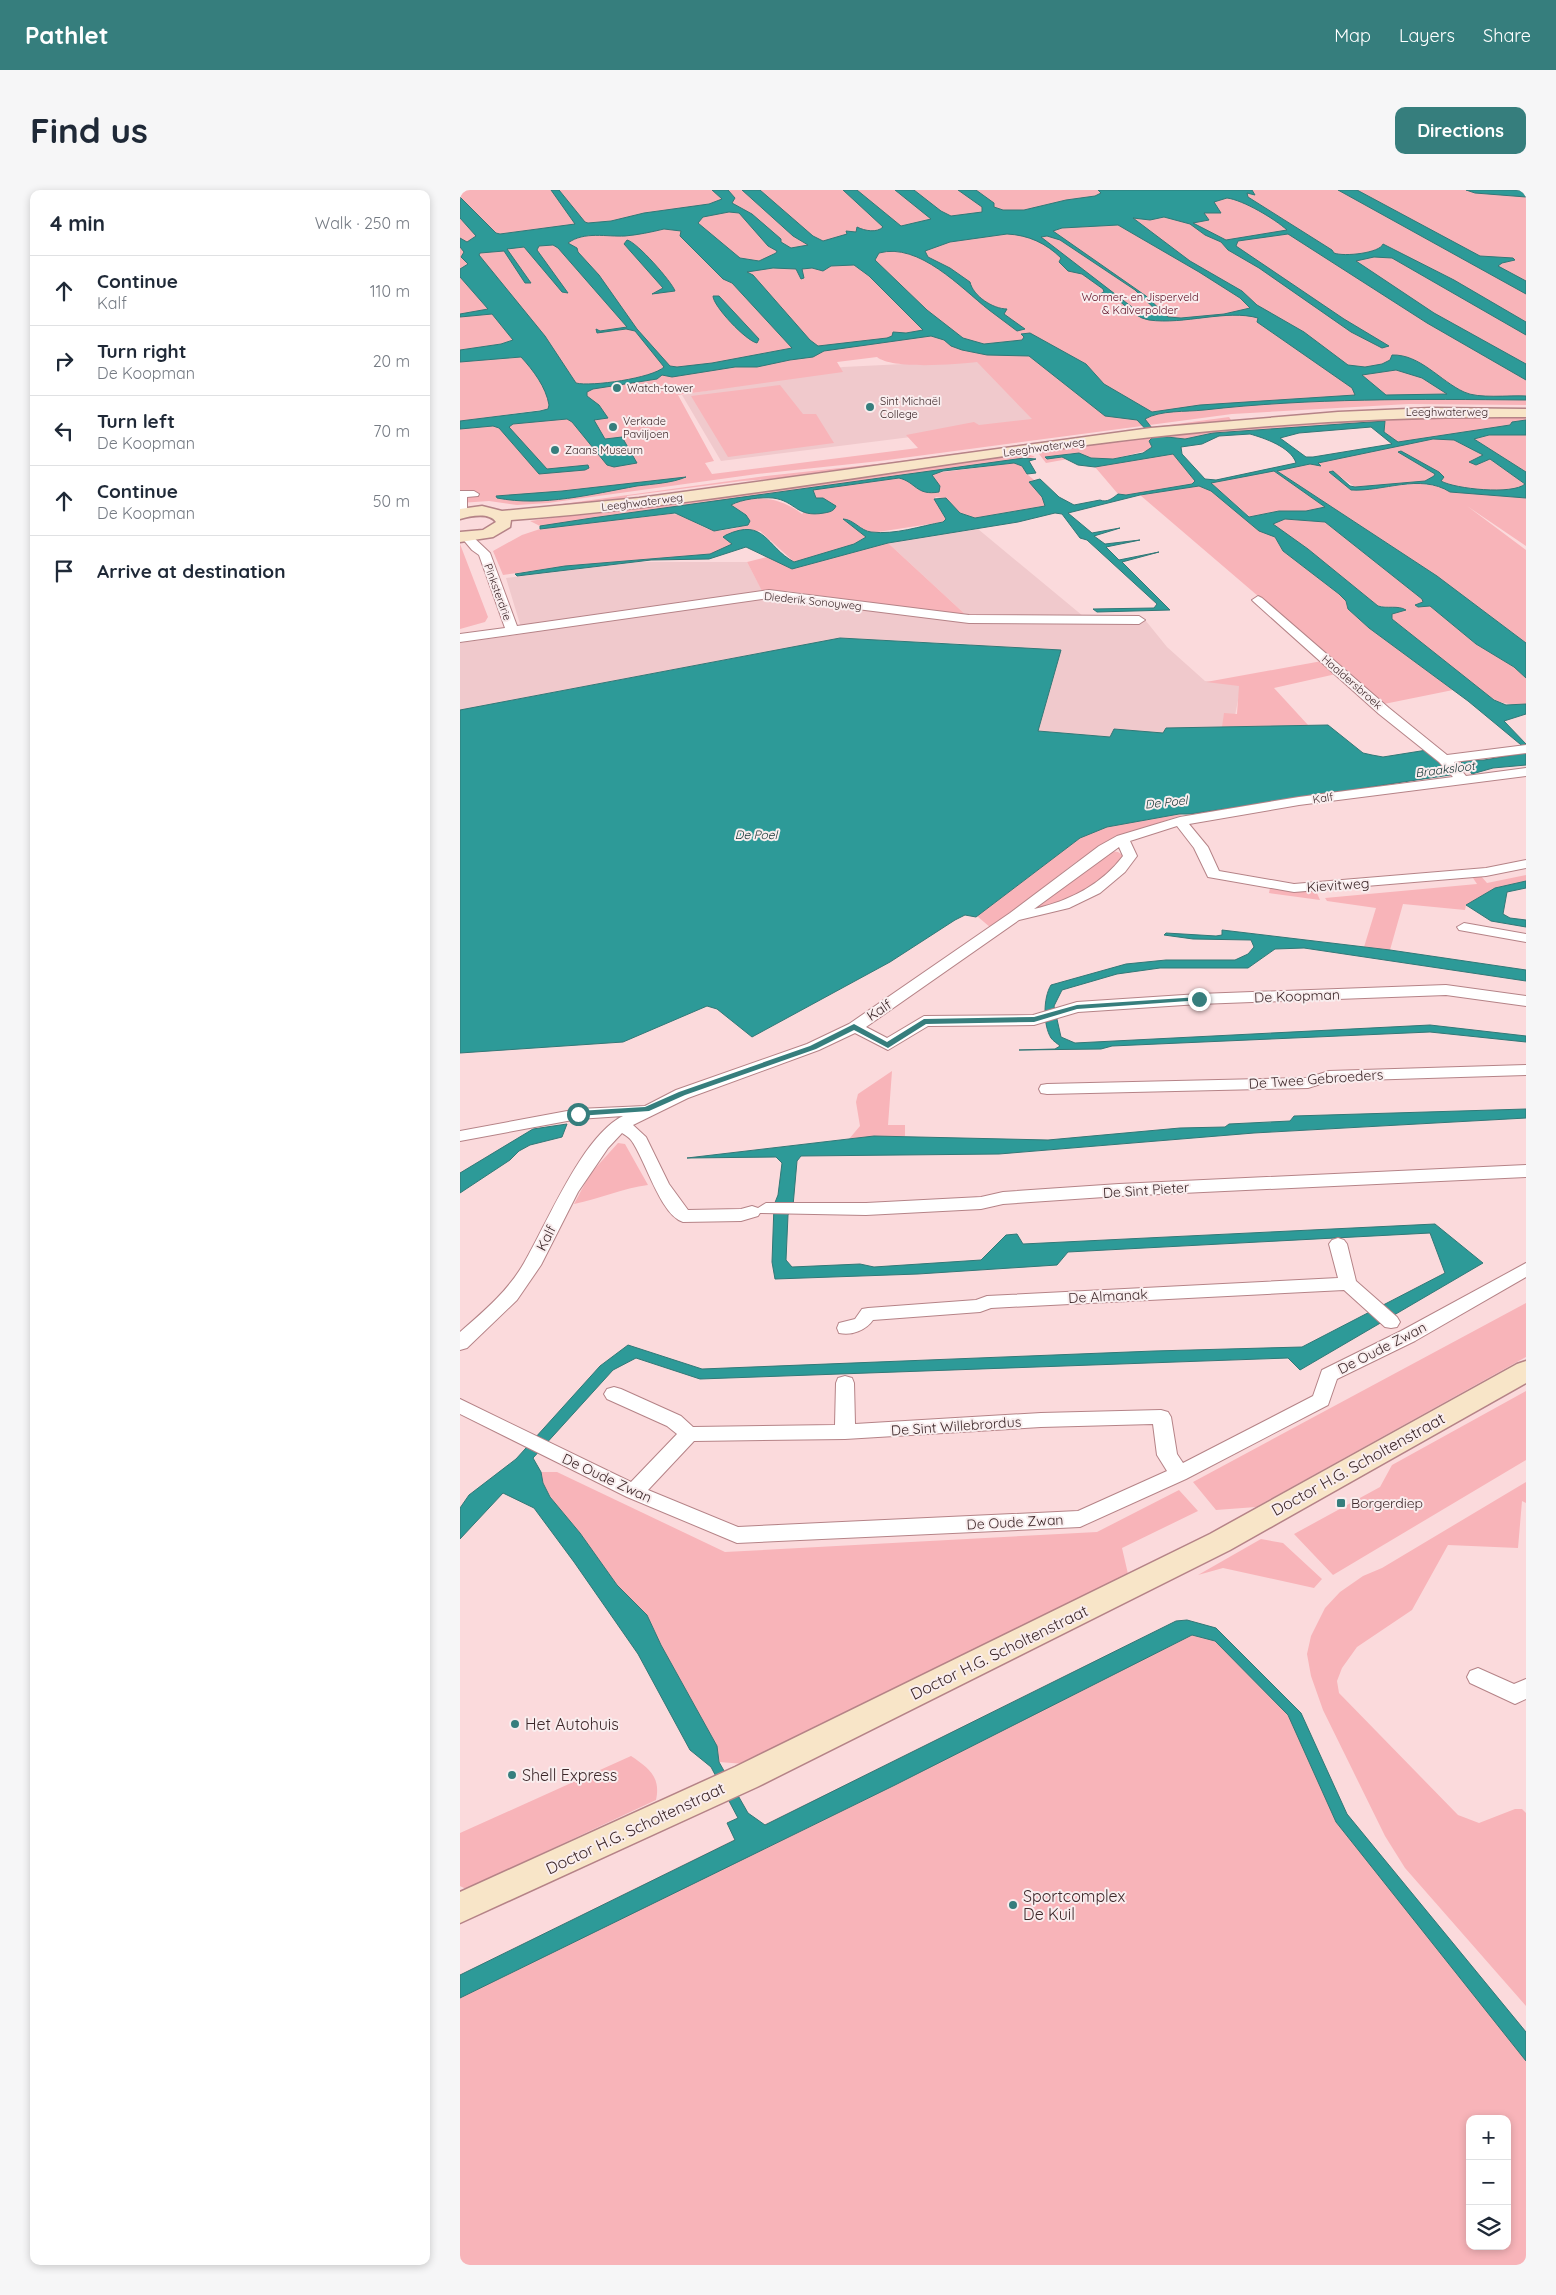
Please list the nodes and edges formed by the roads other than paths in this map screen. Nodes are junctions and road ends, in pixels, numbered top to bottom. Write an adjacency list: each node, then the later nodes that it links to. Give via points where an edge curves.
1 (1526, 413): 5 (main road, Leeghwaterweg, via 1359,413 1268,419)
2 (461, 494): 3 (street); 4 (street)
3 (474, 494)
4 (461, 513): 5 (main road, via 480,511)
5 (502, 520): 6 (main road)
6 (487, 534): 7 (main road); 8 (street, Pinksterdrie)
7 (464, 537): 8 (street, Pinksterdrie)
8 (484, 553): 11 (street, Pinksterdrie)
9 (1258, 600): 14 (street, Haaldersbroek)
10 (1139, 620): 11 (street, Diederik Sonoyweg, via 969,619 769,594)
11 (512, 630): 12 (street, Diederik Sonoyweg)
12 (460, 638)
13 (1523, 749): 14 (street)
14 (1446, 761): 16 (street, Haaldersbroek)
15 (1526, 772): 16 (street, Kalf)
16 (1460, 777): 17 (street, Kalf)
17 (1180, 821): 18 (street, Kalf); 19 (street, Kievitweg, via 1197,841 1213,874 1294,888 1477,872)
18 (1122, 839): 20 (street, Kalf, via 1079,866); 20 (street, Kalf, via 1130,856 1104,885 1043,912)
19 (1526, 864)
20 (1015, 916): 24 (street, Kalf)
21 (1464, 927): 22 (street)
22 (1526, 938)
23 (1526, 1000): 24 (street, De Koopman, via 1446,990 1199,999 1063,1010 1034,1020 924,1022 888,1045)
24 (854, 1027): 27 (street, Kalf, via 813,1047)
25 (1526, 1070): 26 (street, De Twee Gebroeders, via 1330,1076 1308,1083)
26 (1047, 1089)
27 (646, 1110): 28 (street, Kalf); 29 (street, Kalf, via 578,1114)
28 (621, 1124): 30 (street, De Sint Pieter, via 638,1136 661,1185 683,1216 741,1215 759,1210 952,1205 1119,1190); 36 (street, Kalf, via 602,1144 570,1191 532,1265 512,1296)
29 (460, 1136)
30 (1526, 1171)
31 (1338, 1244): 33 (street)
32 (1526, 1269): 43 (street, De Oude Zwan, via 1408,1336 1329,1375 1321,1400)
33 (1348, 1284): 34 (street); 35 (street, De Almanak, via 987,1302 980,1306 868,1314 861,1324)
34 (1391, 1322)
35 (846, 1328)
36 (460, 1343)
37 (1526, 1371): 47 (main road, Doctor H.G. Scholtenstraat, via 1220,1542 746,1777)
38 (846, 1383): 41 (street)
39 (614, 1394): 42 (street, via 674,1420)
40 (460, 1406): 44 (street, De Oude Zwan)
41 (845, 1432): 42 (street, De Sint Willebrordus); 43 (street, De Sint Willebrordus, via 1041,1420 1161,1418 1166,1455)
42 (689, 1434): 44 (street)
43 (1179, 1474): 44 (street, De Oude Zwan, via 1080,1519 737,1535)
44 (634, 1492)
45 (1478, 1677): 46 (street, via 1515,1695)
46 (1526, 1688)
47 (460, 1908)

